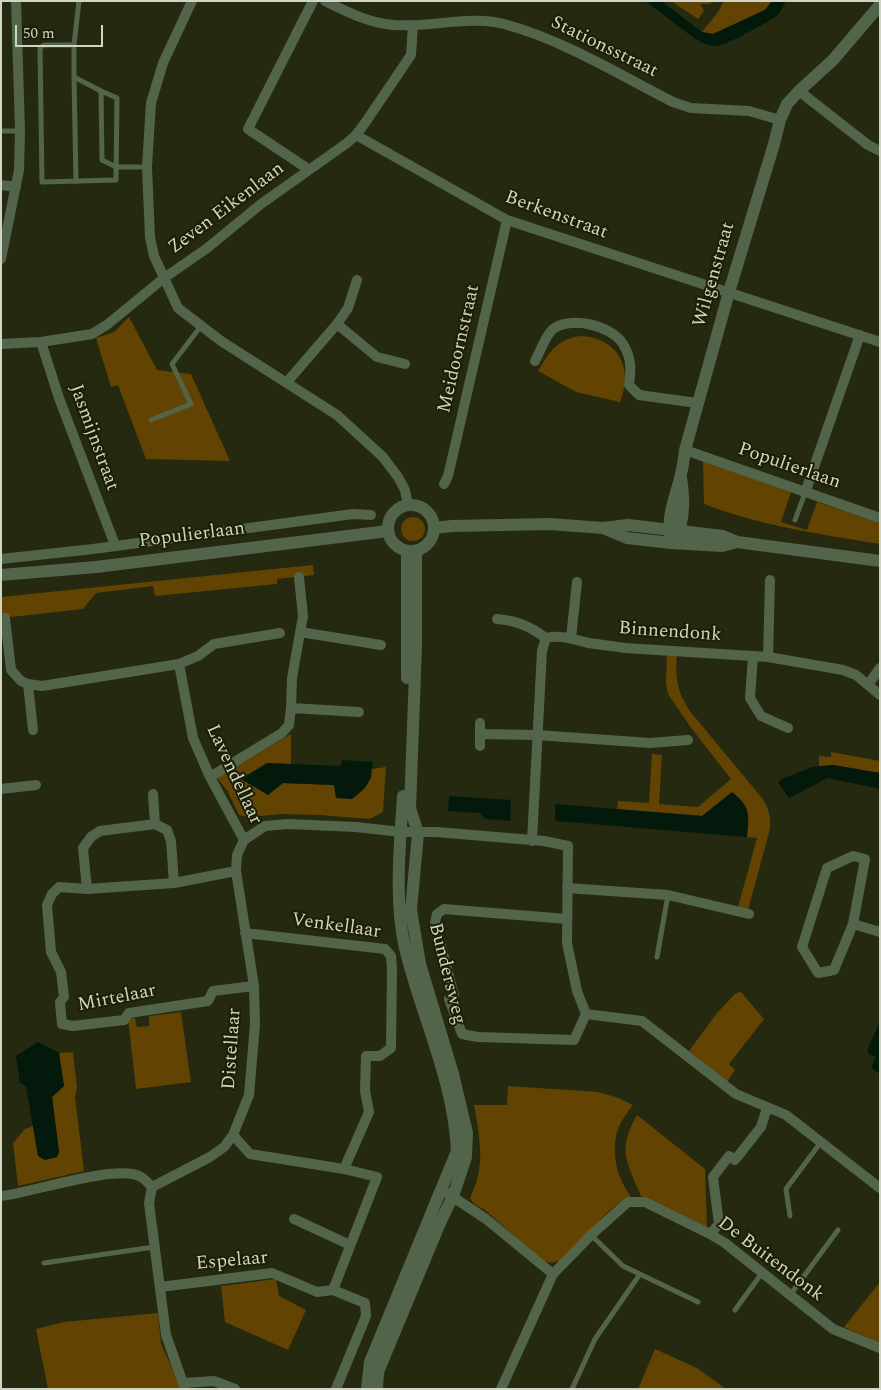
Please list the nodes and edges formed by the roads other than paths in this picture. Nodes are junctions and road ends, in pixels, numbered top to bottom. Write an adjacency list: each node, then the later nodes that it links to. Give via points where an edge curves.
1 (16, 1): 13 (street)
2 (79, 1): 8 (lane)
3 (192, 1): 18 (street, via 163,63 151,103)
4 (313, 1): 19 (street, via 248,129)
5 (325, 1): 7 (street, Stationsstraat, via 368,20)
6 (880, 5): 11 (street, via 833,60)
7 (413, 25): 12 (street, Stationsstraat, via 483,21 503,24 546,39 673,102 691,108 749,110); 15 (street, Zeven Eikenlaan, via 412,55)
8 (74, 45): 9 (lane); 20 (lane, via 44,44 40,48 42,182)
9 (74, 77): 10 (lane); 20 (lane)
10 (101, 90): 17 (lane, via 102,160); 17 (lane, via 117,98)
11 (799, 91): 12 (street, Wilgenstraat, via 787,104); 16 (street)
12 (780, 120): 27 (street, Wilgenstraat)
13 (20, 131): 14 (lane); 22 (street)
14 (1, 132)
15 (356, 135): 19 (street, Zeven Eikenlaan); 23 (street, Berkenstraat)
16 (880, 151)
17 (116, 167): 18 (lane); 20 (lane, via 116,180)
18 (147, 168): 25 (street, via 150,237)
19 (308, 169): 25 (street, Zeven Eikenlaan)
20 (76, 182)
21 (1, 185): 22 (street)
22 (16, 187): 24 (street)
23 (507, 220): 27 (street, Berkenstraat); 40 (street, Meidoornstraat)
24 (1, 259)
25 (164, 278): 29 (street, via 178,308); 31 (street, Zeven Eikenlaan, via 92,334)
26 (356, 280): 28 (street, via 348,308)
27 (729, 292): 30 (street, Berkenstraat); 37 (street, Wilgenstraat)
28 (337, 324): 35 (street, via 378,357); 36 (street)
29 (201, 326): 36 (street); 38 (lane, via 172,364 191,404)
30 (860, 335): 32 (street, Berkenstraat); 41 (street)
31 (41, 342): 33 (street, Zeven Eikenlaan); 52 (street, Jasmijnstraat)
32 (880, 342)
33 (1, 344)
34 (535, 361): 37 (street, via 550,332 557,327 574,323 594,325 610,332 622,343 631,365 629,386 639,395)
35 (405, 364)
36 (287, 382): 42 (street, via 337,414 383,458 405,490)
37 (697, 403): 39 (street, Wilgenstraat)
38 (151, 420)
39 (685, 450): 41 (street, Populierlaan); 49 (street, Wilgenstraat, via 673,499)
40 (444, 484)
41 (805, 493): 44 (street, Populierlaan); 45 (lane)
42 (408, 505): 46 (street, via 416,505 429,513); 48 (street, via 390,516)
43 (371, 515): 52 (street, Populierlaan, via 353,514)
44 (880, 518)
45 (795, 520)
46 (434, 528): 47 (street, via 550,524); 53 (street, via 429,542)
47 (604, 528): 49 (street, via 628,525); 51 (street, via 627,538)
48 (388, 530): 53 (street, via 394,544); 56 (street, Populierlaan, via 96,567)
49 (674, 530): 50 (street, via 723,536); 51 (street, Wilgenstraat)
50 (738, 542): 51 (street, via 722,546); 55 (street)
51 (671, 543)
52 (115, 545): 54 (street, Populierlaan)
53 (411, 551): 86 (street, Bundersweg); 87 (street, Bundersweg, via 416,646 410,808)
54 (1, 559)
55 (880, 561)
56 (1, 575)
57 (299, 578): 62 (street, via 303,616)
58 (770, 580): 68 (street)
59 (577, 582): 65 (street)
60 (1, 618): 71 (street, via 5,618 11,670)
61 (497, 619): 64 (street, via 515,621)
62 (300, 632): 66 (street); 74 (street, via 292,678)
63 (280, 633): 69 (street, via 214,644)
64 (546, 638): 65 (street, Binnendonk); 78 (street, via 542,651)
65 (572, 638): 67 (street, Binnendonk, via 625,648)
66 (382, 645)
67 (753, 656): 68 (street, Binnendonk); 76 (street, via 750,698 761,716)
68 (768, 657): 72 (street, Binnendonk, via 843,670)
69 (179, 664): 71 (street, via 42,686); 81 (street, Lavendellaar, via 193,738)
70 (880, 668): 72 (street)
71 (28, 684): 77 (street)
72 (868, 685): 73 (street, Binnendonk)
73 (880, 695)
74 (291, 708): 75 (street); 81 (street, via 289,725 282,733)
75 (359, 712)
76 (788, 728)
77 (33, 730)
78 (537, 735): 79 (street, via 650,743); 80 (street, via 480,729); 89 (street)
79 (688, 740)
80 (480, 746)
81 (210, 777): 88 (street, Lavendellaar)
82 (36, 785): 83 (street)
83 (1, 790)
84 (153, 794): 85 (street)
85 (156, 824): 91 (street, via 167,830); 93 (street, via 100,831 90,836 83,848)
86 (401, 832): 87 (street); 88 (street, via 288,824 265,826); 109 (street, Bundersweg, via 399,912 405,946 444,1078 456,1139 457,1151)
87 (418, 833): 89 (street); 111 (street, Bundersweg, via 411,910 420,964 453,1074 466,1133 466,1158)
88 (244, 840): 90 (street, Distellaar, via 237,855)
89 (532, 841): 92 (street, via 568,846)
90 (236, 871): 91 (street, Mirtelaar); 99 (street, Distellaar)
91 (174, 883): 93 (street, Mirtelaar)
92 (567, 888): 94 (street); 96 (street)
93 (87, 889): 101 (street, Mirtelaar, via 58,887 47,904 51,952 61,972 64,997 60,1002 62,1024 74,1026 124,1020 129,1013 208,1001 213,991)
94 (668, 895): 95 (street); 100 (lane)
95 (748, 914)
96 (567, 919): 102 (street, via 567,943 577,991); 102 (street, via 444,909 437,914 435,923 454,995 449,999 462,1034 574,1040)
97 (853, 924): 97 (street, via 865,859 853,856 827,868 802,947 818,973 834,970); 98 (street)
98 (880, 932)
99 (245, 933): 101 (street, Distellaar); 106 (street, Venkellaar, via 385,949 391,956 391,1048 380,1056 366,1056 365,1092 369,1112)
100 (656, 957)
101 (254, 986): 104 (street, Distellaar, via 255,1024 249,1095)
102 (586, 1014): 103 (street, via 642,1021 736,1094)
103 (767, 1108): 105 (street, via 786,1115); 115 (street, via 761,1127 735,1160 729,1156 713,1177 719,1224)
104 (233, 1135): 106 (street, via 250,1154); 107 (street, Distellaar, via 210,1157)
105 (822, 1141): 108 (street); 112 (lane, via 786,1189)
106 (344, 1169): 117 (street, via 377,1177)
107 (152, 1187): 110 (street, via 140,1176 124,1173 86,1177); 118 (street, via 149,1203)
108 (880, 1188)
109 (440, 1189): 111 (street); 132 (street, Bundersweg, via 370,1362)
110 (1, 1196)
111 (453, 1196): 121 (street); 133 (street, Bundersweg, via 383,1357)
112 (790, 1216)
113 (294, 1220): 117 (street)
114 (838, 1230): 125 (lane)
115 (710, 1234): 116 (street, De Buitendonk, via 645,1202 628,1202); 120 (street, De Buitendonk)
116 (591, 1235): 121 (street, De Buitendonk); 122 (lane, via 623,1266)
117 (350, 1245): 124 (street)
118 (154, 1247): 119 (lane); 123 (street)
119 (44, 1263)
120 (762, 1273): 125 (street, De Buitendonk); 127 (lane)
121 (553, 1274): 134 (street, De Buitendonk)
122 (640, 1274): 126 (lane); 135 (lane, via 595,1339)
123 (160, 1286): 124 (street, Espelaar, via 272,1273 317,1292); 129 (street, via 166,1335)
124 (333, 1290): 131 (street, Espelaar, via 365,1303 366,1316)
125 (790, 1296): 128 (street, De Buitendonk, via 833,1330)
126 (698, 1302)
127 (735, 1310)
128 (880, 1348)
129 (184, 1386): 130 (street, via 214,1381)
130 (235, 1389)
131 (336, 1389)
132 (367, 1389)
133 (377, 1389)
134 (502, 1389)
135 (572, 1389)

